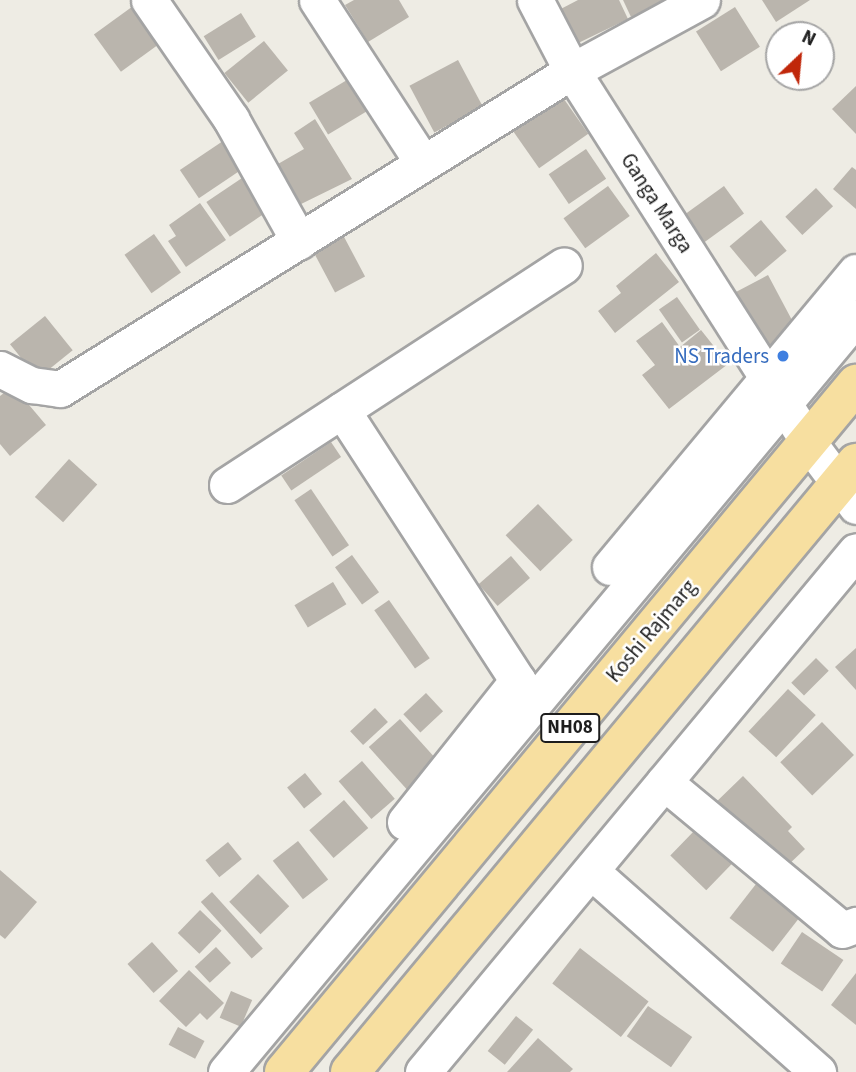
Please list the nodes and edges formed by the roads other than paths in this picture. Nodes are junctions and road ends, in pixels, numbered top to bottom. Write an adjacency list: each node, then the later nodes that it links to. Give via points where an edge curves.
1 (149, 0): 7 (street, via 231,119)
2 (317, 0): 6 (street)
3 (535, 0): 5 (street, Ganga Marga)
4 (702, 0): 5 (street)
5 (572, 71): 6 (street); 13 (street, Ganga Marga)
6 (424, 163): 7 (street)
7 (299, 241): 11 (street, via 60,389 32,385)
8 (564, 265): 14 (street)
9 (856, 272): 13 (street)
10 (856, 317): 13 (street)
11 (0, 369)
12 (856, 384): 15 (main road, Koshi Rajmarg / NH08)
13 (776, 390): 15 (street, Ganga Marga); 19 (street); 21 (street)
14 (342, 410): 17 (street); 21 (street)
15 (808, 442): 16 (street, Ganga Marga); 27 (main road, Koshi Rajmarg / NH08)
16 (850, 484): 28 (main road, NH08)
17 (227, 485)
18 (856, 551): 22 (street)
19 (610, 567)
20 (856, 585): 22 (street)
21 (526, 692): 25 (street); 26 (street)
22 (673, 790): 23 (street); 24 (street, via 842,930)
23 (600, 880): 29 (street); 30 (street); 31 (street)
24 (856, 925)
25 (202, 1072)
26 (226, 1072)
27 (284, 1072)
28 (350, 1072)
29 (423, 1072)
30 (451, 1072)
31 (818, 1072)

